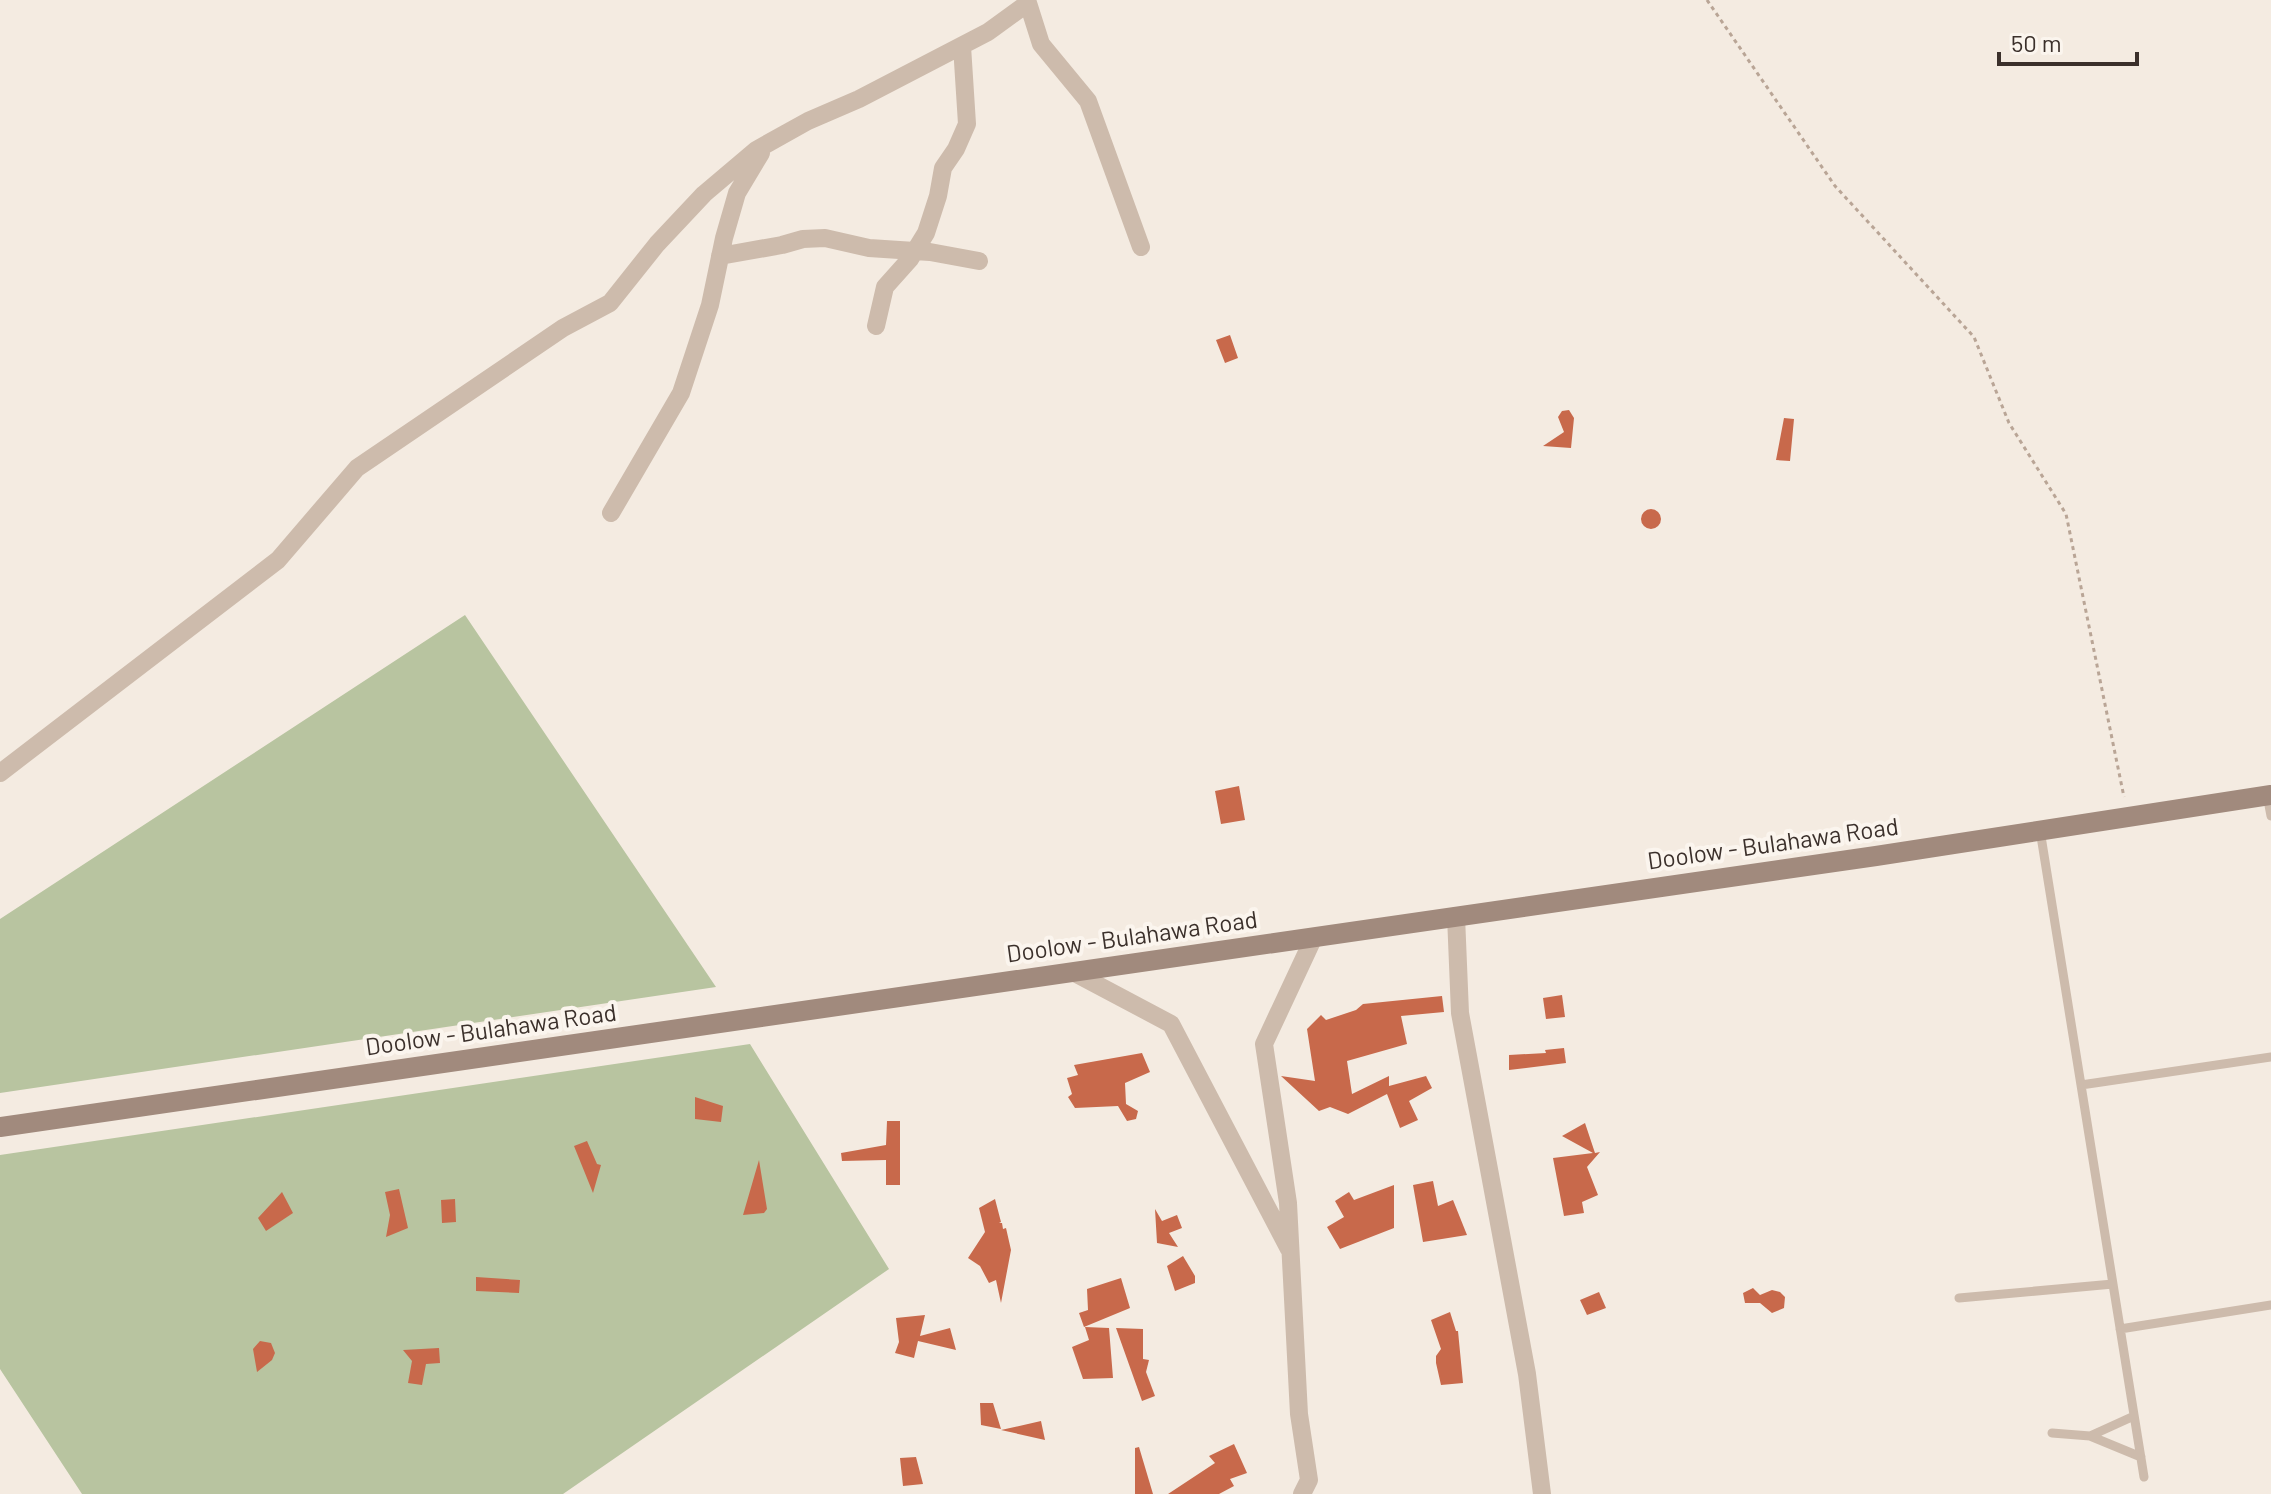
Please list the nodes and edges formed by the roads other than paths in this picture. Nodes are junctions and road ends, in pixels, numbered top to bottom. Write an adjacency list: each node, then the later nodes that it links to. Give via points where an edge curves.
1 (1027, 2): 2 (street); 4 (street, via 1041,44 1088,101)
2 (962, 46): 3 (street); 5 (street, via 967,124 943,168 926,233)
3 (766, 145): 6 (street, via 737,193); 10 (street, via 704,194 610,303 563,328 357,468 278,560)
4 (1141, 247)
5 (915, 251): 6 (street, via 825,238); 7 (street); 8 (street, via 885,287)
6 (720, 256): 9 (street, via 681,393)
7 (979, 261)
8 (876, 326)
9 (611, 513)
10 (0, 773)
11 (2269, 795): 12 (lane); 13 (main road, Doolow - Bulahawa Road)
12 (2271, 816)
13 (2040, 830): 14 (main road, Doolow - Bulahawa Road); 18 (lane)
14 (1456, 916): 15 (main road, Doolow - Bulahawa Road); 31 (street, via 1460,1013 1527,1374)
15 (1314, 937): 16 (main road, Doolow - Bulahawa Road); 20 (street, via 1264,1044)
16 (1073, 972): 19 (main road, Doolow - Bulahawa Road); 20 (street, via 1171,1024)
17 (2271, 1057): 18 (lane)
18 (2081, 1085): 21 (lane)
19 (0, 1127)
20 (1292, 1254): 30 (street)
21 (2113, 1284): 22 (lane); 24 (lane)
22 (1959, 1298)
23 (2271, 1305): 24 (lane)
24 (2120, 1329): 25 (lane)
25 (2134, 1416): 27 (lane); 28 (lane)
26 (2052, 1433): 27 (lane)
27 (2090, 1436): 28 (lane)
28 (2141, 1457): 29 (lane)
29 (2144, 1477)
30 (1307, 1489)
31 (1542, 1494)

